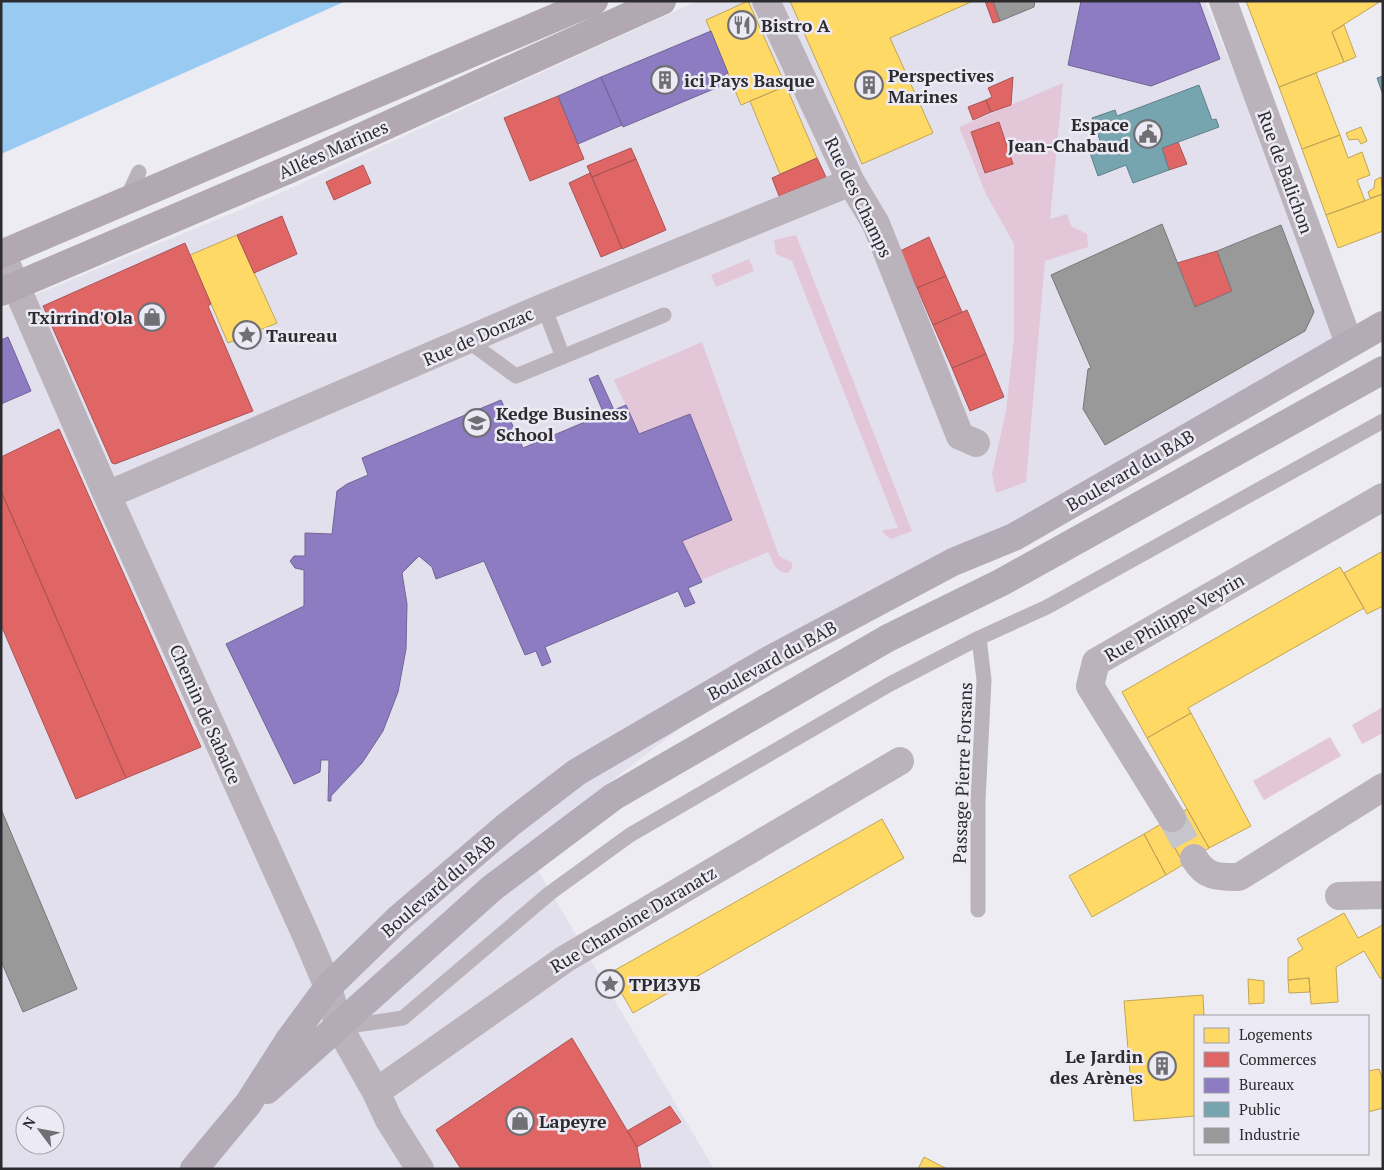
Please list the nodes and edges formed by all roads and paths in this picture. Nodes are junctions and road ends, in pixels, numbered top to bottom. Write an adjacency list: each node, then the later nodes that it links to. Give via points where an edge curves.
1 (594, 1): 7 (main road, Allées Marines)
2 (662, 1): 9 (main road, Allées Marines, via 290,169)
3 (766, 1): 6 (street, Rue des Champs)
4 (1223, 1): 14 (street, Rue de Balichon)
5 (139, 172): 7 (lane)
6 (851, 182): 10 (street, Rue de Donzac); 18 (street, Rue des Champs, via 876,224 960,436)
7 (125, 202): 8 (main road, Allées Marines)
8 (1, 254): 9 (street, Chemin de Sabalce)
9 (8, 289): 19 (street, Chemin de Sabalce)
10 (544, 307): 13 (street, Rue de Donzac); 15 (lane)
11 (664, 315): 15 (lane)
12 (1383, 325): 14 (main road, Boulevard du BAB)
13 (468, 341): 15 (lane, via 516,376); 19 (street, Rue de Donzac)
14 (1349, 343): 29 (main road, Boulevard du BAB, via 1014,537 953,562 767,661 577,772 508,825 398,919)
15 (563, 357)
16 (1383, 370): 30 (main road, Boulevard du BAB, via 1002,582 888,638 613,797 492,888)
17 (1383, 420): 21 (lane, via 1047,607)
18 (976, 443)
19 (107, 495): 29 (street, Chemin de Sabalce)
20 (1383, 497): 24 (street, Rue Philippe Veyrin, via 1096,662 1090,686)
21 (979, 638): 28 (lane, Passage Pierre Forsans, via 984,680 978,801); 30 (lane, via 881,689 630,835 550,894 403,1018)
22 (900, 761): 31 (street, Rue Chanoine Daranatz, via 565,959)
23 (1383, 787): 25 (street, via 1238,877 1215,877 1199,866)
24 (1172, 818)
25 (1194, 858)
26 (1383, 895): 27 (street)
27 (1338, 896)
28 (978, 910)
29 (328, 987): 30 (street, Chemin de Sabalce); 32 (main road, Boulevard du BAB)
30 (339, 1027): 31 (street, Chemin de Sabalce); 32 (main road, Boulevard du BAB)
31 (376, 1092): 34 (street, Chemin de Sabalce, via 389,1120)
32 (248, 1104): 33 (main road, Boulevard du BAB)
33 (194, 1169)
34 (420, 1169)

